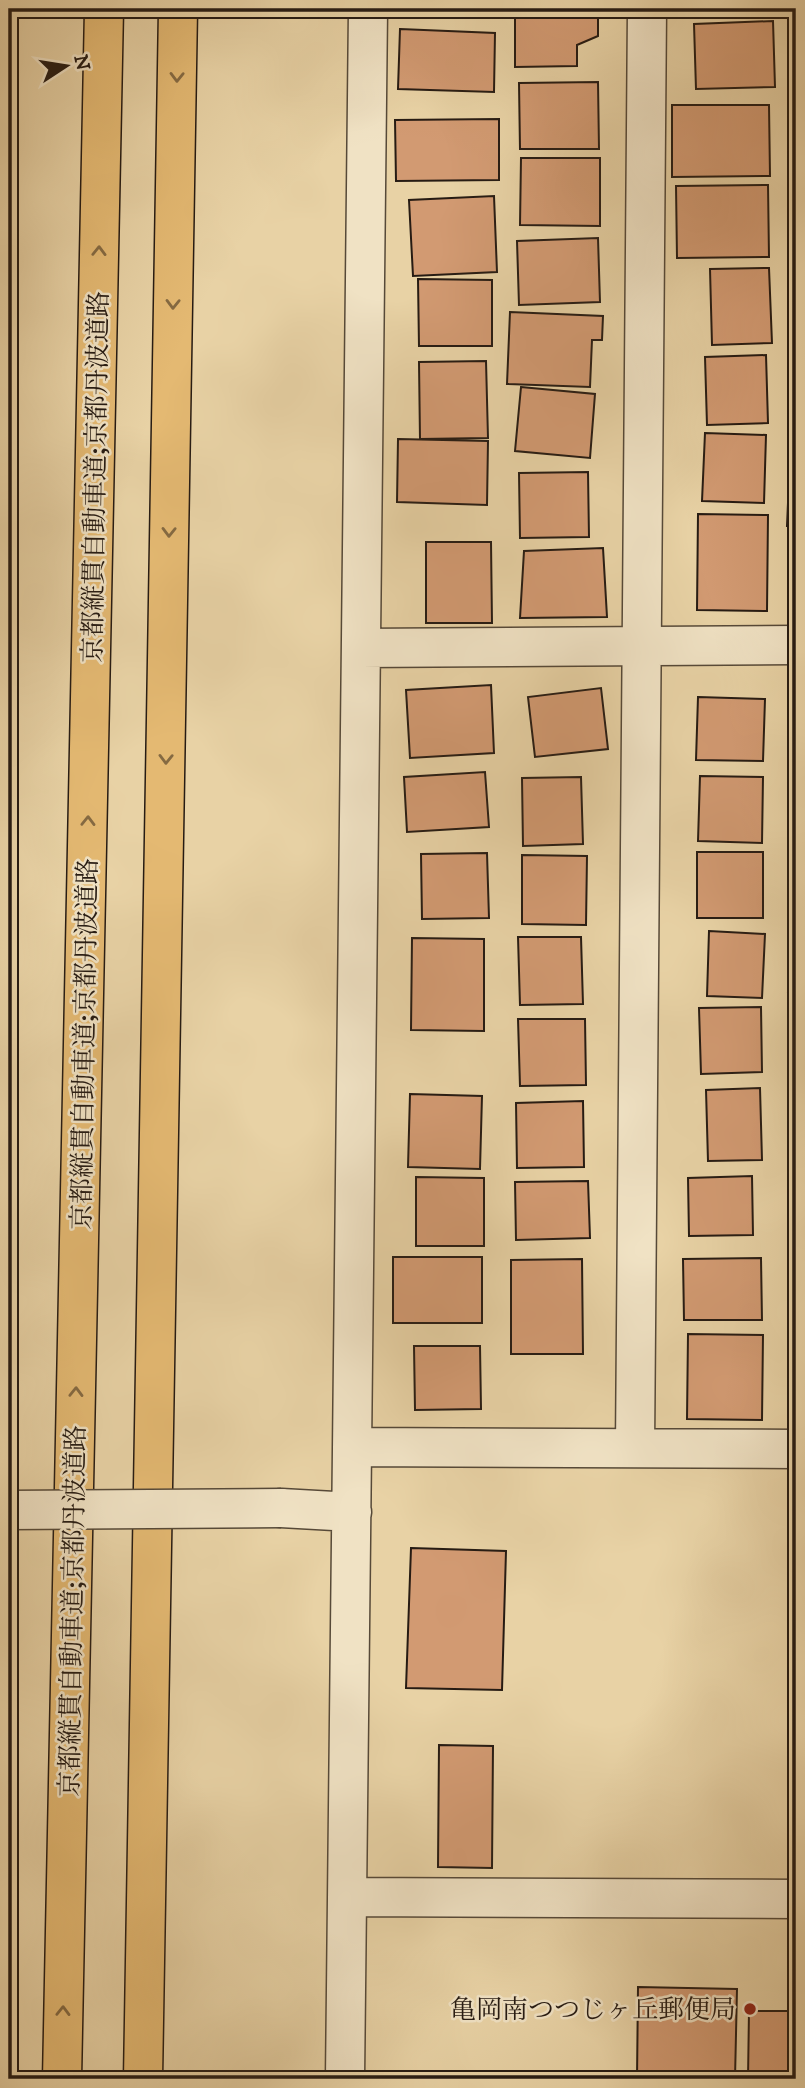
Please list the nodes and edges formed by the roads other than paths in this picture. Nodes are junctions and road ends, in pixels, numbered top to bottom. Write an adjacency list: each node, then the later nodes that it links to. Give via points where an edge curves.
1 (104, 9): 15 (highway, 京都縦貫自動車道;京都丹波道路, one-way to 1)
2 (178, 9): 16 (highway, one-way to 16)
3 (368, 9): 7 (street)
4 (647, 9): 6 (street)
5 (796, 645): 6 (street)
6 (642, 646): 7 (street); 9 (street)
7 (361, 648): 8 (street)
8 (352, 1447): 9 (street); 12 (street)
9 (635, 1448): 10 (street)
10 (796, 1449)
11 (9, 1510): 12 (street, bridge, via 281,1508)
12 (352, 1512): 13 (street)
13 (347, 1897): 14 (street); 17 (street)
14 (796, 1899)
15 (62, 2079)
16 (143, 2079)
17 (345, 2079)

